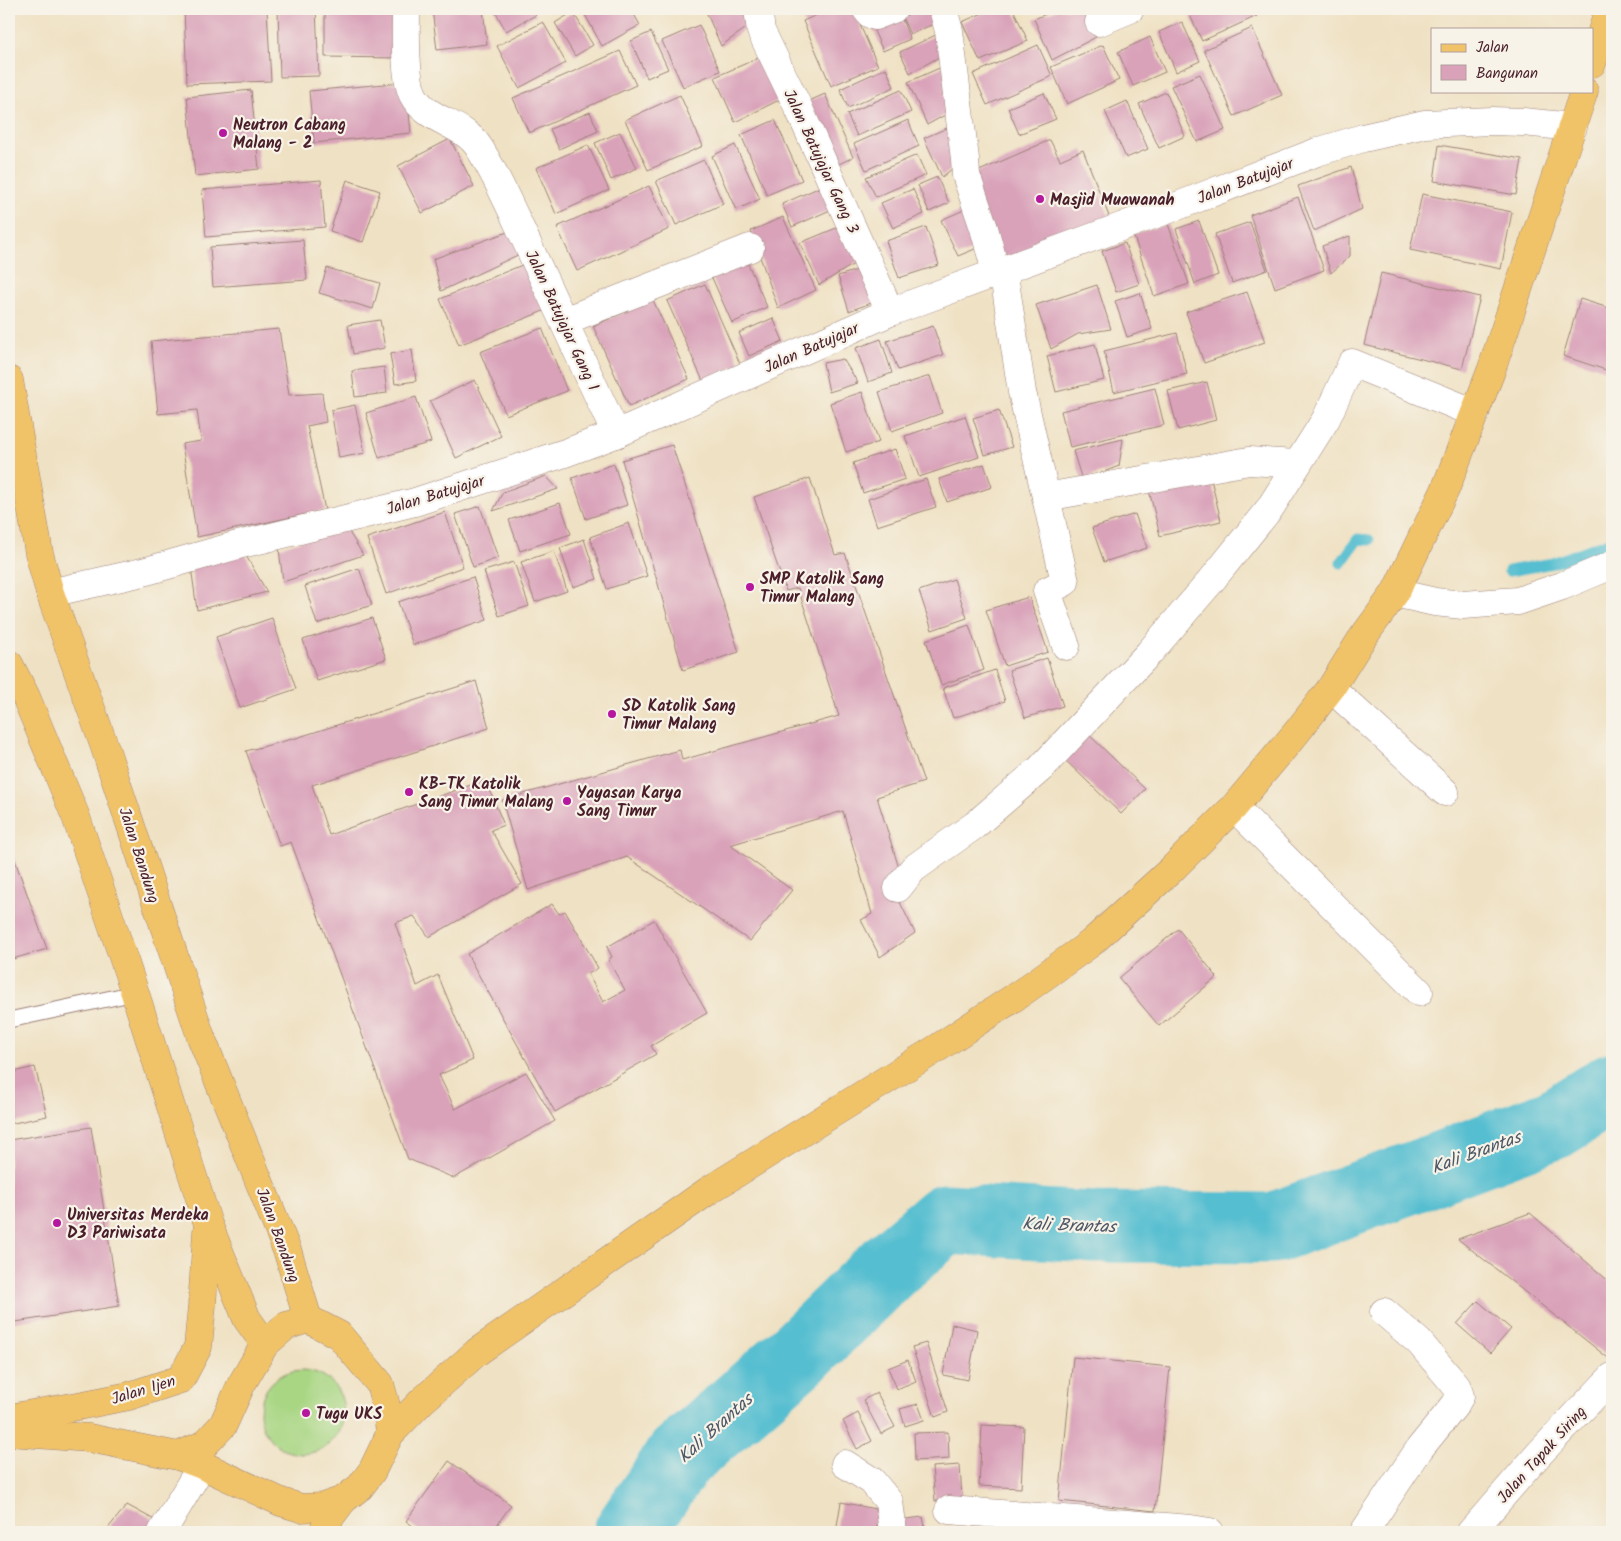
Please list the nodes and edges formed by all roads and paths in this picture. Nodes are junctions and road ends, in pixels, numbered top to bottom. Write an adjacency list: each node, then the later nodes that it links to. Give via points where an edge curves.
1 (406, 9): 15 (street, Jalan Batujajar Gang 1, via 407,65 412,94 429,113 463,131 476,142)
2 (866, 9): 3 (street, via 875,16)
3 (893, 9)
4 (944, 9): 13 (street, via 966,175)
5 (1130, 9): 8 (street)
6 (1609, 9): 9 (main road)
7 (764, 11): 14 (street, Jalan Batujajar Gang 3, via 761,31)
8 (1099, 22)
9 (1594, 57)
10 (1584, 92): 11 (main road)
11 (1573, 127): 13 (street, Jalan Batujajar, via 1491,121 1425,124 1363,138 1317,152); 17 (main road)
12 (750, 248): 15 (street)
13 (1000, 270): 14 (street, Jalan Batujajar); 20 (street, via 1022,392)
14 (890, 312): 18 (street, Jalan Batujajar)
15 (564, 321): 18 (street, Jalan Batujajar Gang 1)
16 (9, 380): 22 (main road, Jalan Bandung, via 39,552)
17 (1475, 412): 19 (street, via 1352,363 1326,419); 23 (main road, via 1445,490)
18 (616, 434): 22 (street, Jalan Batujajar, via 415,502)
19 (1297, 464): 20 (street, via 1249,461); 29 (street, via 1270,508 1211,581 1099,708 1040,769 974,825 913,869)
20 (1046, 497): 24 (street, via 1065,582 1047,591)
21 (1612, 565): 23 (street, via 1518,600 1464,605)
22 (50, 593): 35 (main road, Jalan Bandung, via 104,745 200,1037 288,1253)
23 (1395, 593): 26 (main road)
24 (1066, 646)
25 (9, 664): 31 (main road, via 76,817)
26 (1331, 688): 27 (street); 28 (main road)
27 (1445, 792)
28 (1234, 807): 30 (street); 40 (main road, via 1092,943 936,1049 711,1189 477,1352)
29 (898, 888)
30 (1419, 992)
31 (136, 993): 32 (lane); 33 (main road)
32 (9, 1020)
33 (208, 1224): 36 (main road, via 247,1319); 38 (main road, Jalan Ijen, via 198,1347 181,1379 129,1396)
34 (1384, 1312): 49 (street, via 1419,1342 1457,1387 1460,1396 1420,1448)
35 (308, 1319): 36 (main road, via 286,1326); 40 (main road, via 339,1335 380,1384)
36 (265, 1344): 41 (main road, via 223,1425)
37 (1612, 1377): 50 (street, Jalan Tapak Siring)
38 (9, 1418)
39 (9, 1432): 41 (main road, via 89,1438)
40 (390, 1434): 43 (main road, via 372,1471 360,1487)
41 (190, 1461): 43 (main road, via 252,1490 301,1508 323,1507); 45 (street)
42 (845, 1464): 47 (street, via 872,1481 889,1502)
43 (342, 1500): 46 (main road)
44 (949, 1510): 48 (street)
45 (162, 1532)
46 (323, 1532)
47 (892, 1532)
48 (1210, 1532)
49 (1364, 1532)
50 (1471, 1532)

